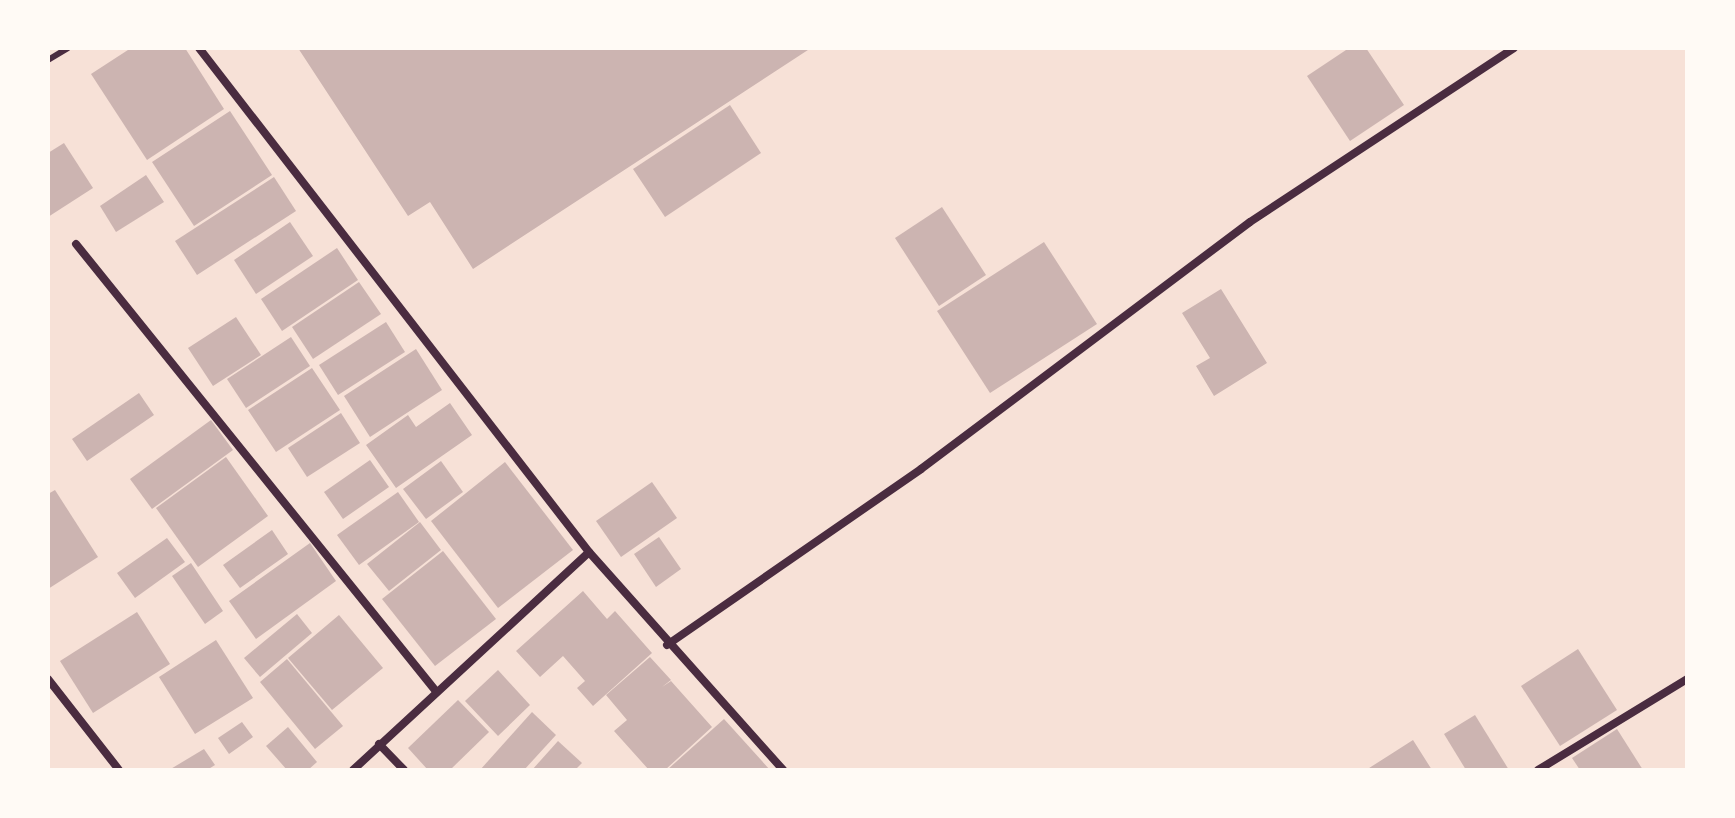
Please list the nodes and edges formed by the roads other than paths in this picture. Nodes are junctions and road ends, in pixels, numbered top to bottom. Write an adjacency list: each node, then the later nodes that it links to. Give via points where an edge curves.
1 (68, 48): 4 (lane)
2 (199, 48): 6 (street)
3 (1514, 48): 7 (street, via 1250,222 921,469)
4 (48, 60)
5 (76, 244): 10 (street)
6 (589, 552): 7 (street); 10 (street)
7 (667, 645): 15 (street)
8 (48, 679): 12 (street)
9 (1687, 679): 16 (street)
10 (435, 690): 11 (street)
11 (379, 744): 13 (street); 14 (street)
12 (119, 770)
13 (353, 770)
14 (404, 770)
15 (783, 770)
16 (1538, 770)

